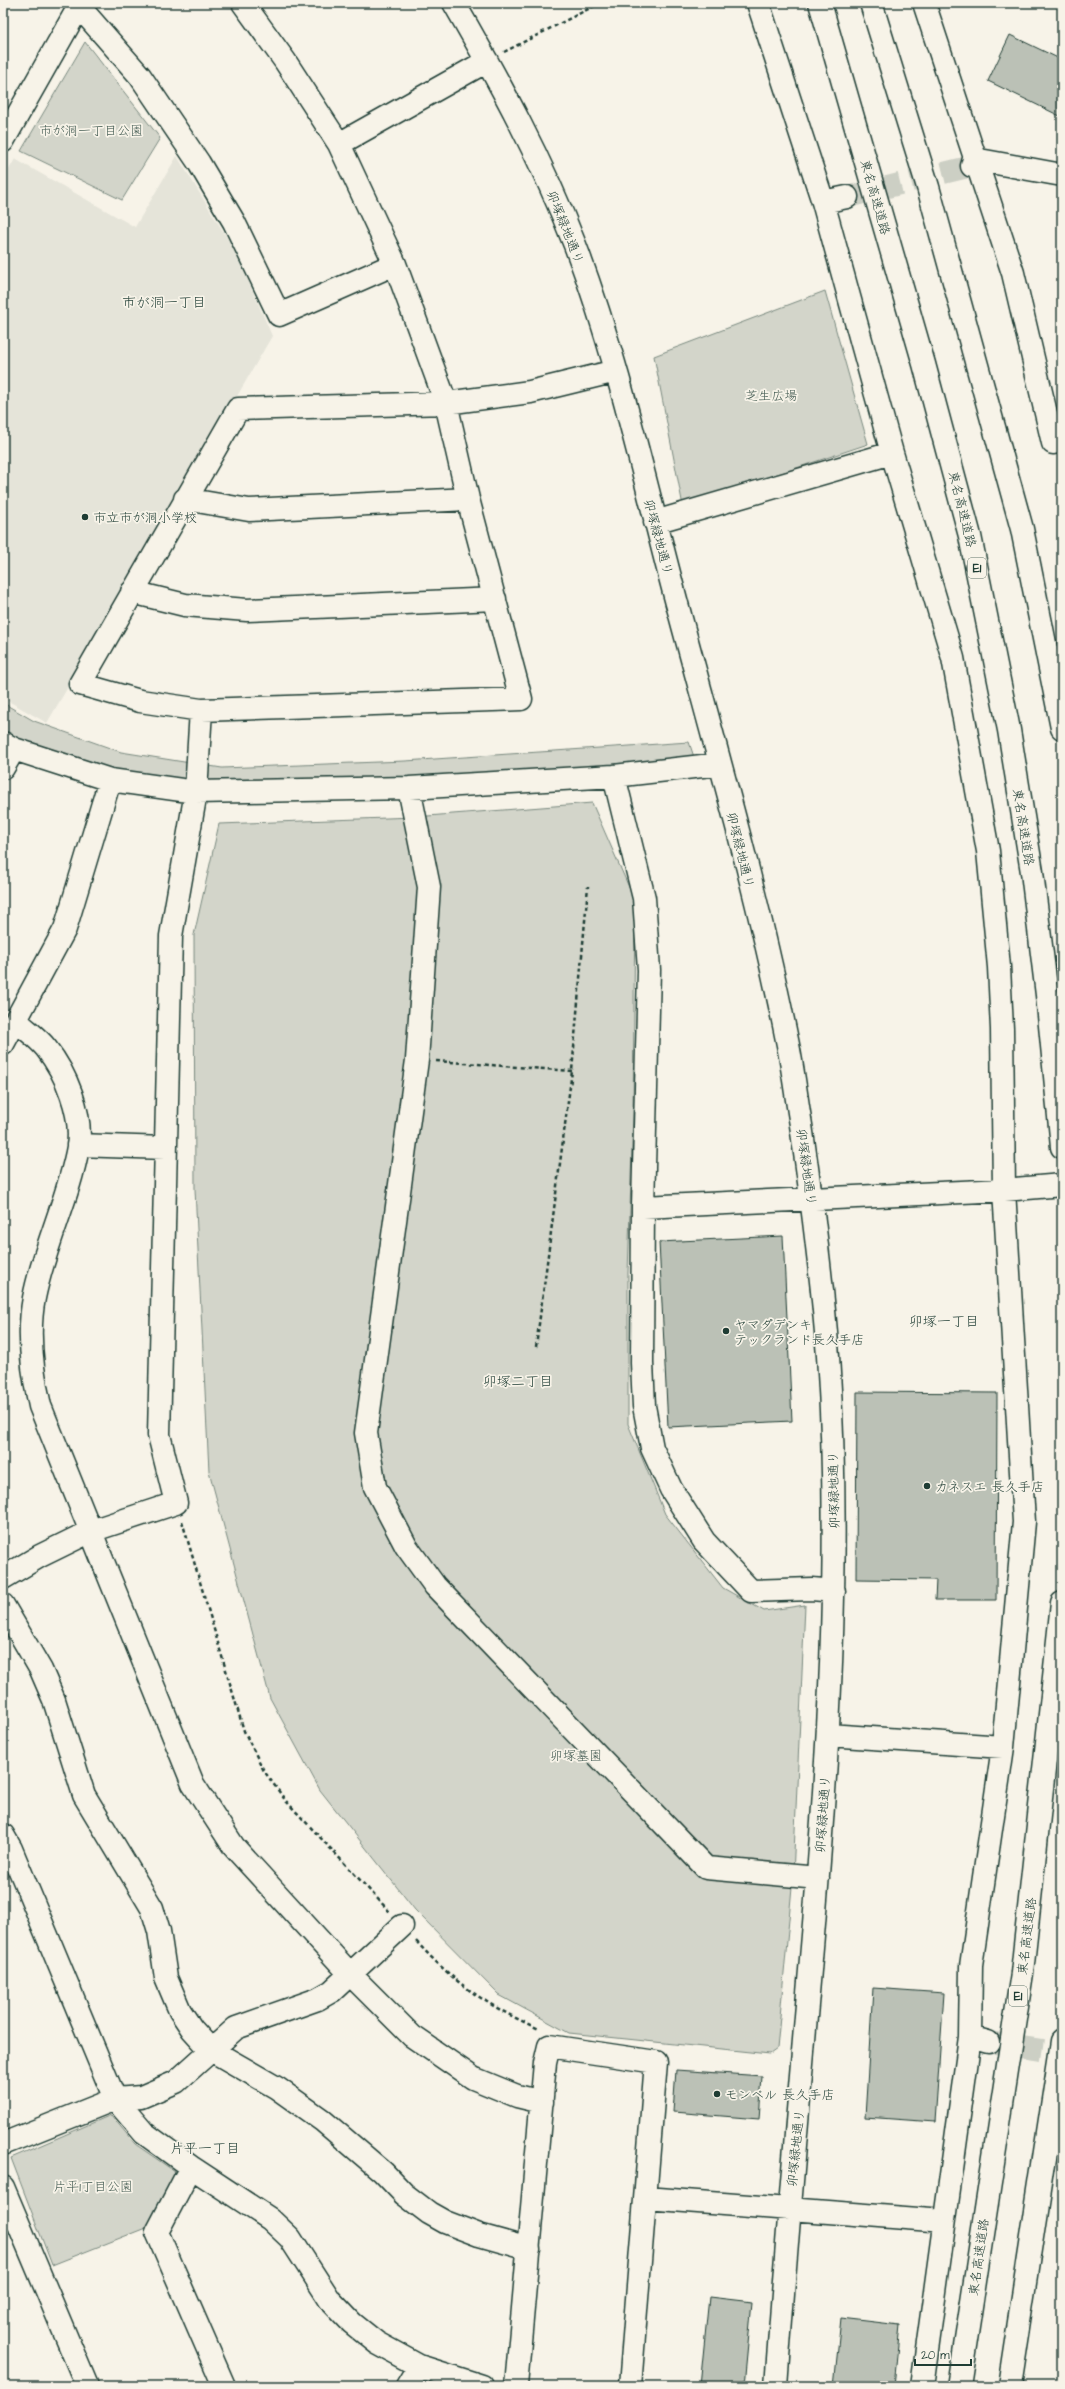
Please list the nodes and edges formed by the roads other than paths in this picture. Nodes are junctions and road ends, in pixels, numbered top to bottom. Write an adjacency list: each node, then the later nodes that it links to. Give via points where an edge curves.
1 (243, 3): 10 (main road, via 285,61)
2 (454, 3): 8 (main road, 卯塚緑地通り)
3 (758, 3): 14 (main road)
4 (820, 3): 37 (main road, 東名高速道路 / E1, via 924,364 970,536 1009,730 1032,872)
5 (871, 3): 26 (main road, via 928,187 1022,529)
6 (924, 3): 11 (main road)
7 (79, 4): 9 (main road); 15 (main road, via 140,76 199,163 234,222 279,315)
8 (487, 61): 10 (main road); 16 (main road, 卯塚緑地通り, via 531,143 576,247)
9 (3, 141)
10 (339, 144): 15 (main road)
11 (973, 163): 12 (main road); 18 (main road, via 1013,273 1053,443)
12 (1062, 175)
13 (847, 197): 14 (main road)
14 (823, 202): 19 (main road)
15 (395, 264): 17 (main road)
16 (616, 371): 17 (main road, via 530,392); 22 (main road, 卯塚緑地通り)
17 (446, 403): 20 (main road, via 238,409); 21 (main road)
18 (1062, 441)
19 (892, 453): 22 (main road); 40 (main road, via 953,658 988,851 1002,1029)
20 (185, 499): 21 (main road, via 249,510); 23 (main road)
21 (468, 499): 24 (main road)
22 (655, 522): 28 (main road, 卯塚緑地通り)
23 (132, 592): 24 (main road, via 185,605 247,610); 25 (main road, via 80,684 140,701)
24 (495, 599): 25 (main road, via 521,699)
25 (201, 710): 33 (main road)
26 (1062, 728)
27 (8, 746): 29 (main road); 31 (main road)
28 (720, 764): 30 (main road); 41 (main road, 卯塚緑地通り, via 788,1043)
29 (3, 768)
30 (614, 776): 32 (main road); 42 (main road, via 644,898 649,970)
31 (110, 780): 33 (main road); 34 (main road, via 65,929)
32 (409, 788): 33 (main road); 51 (main road, via 429,887 417,1060 366,1433 375,1487 406,1546 434,1586 706,1868)
33 (196, 792): 38 (main road, via 171,936)
34 (17, 1021): 35 (main road); 36 (main road, via 45,1047 59,1067 77,1118)
35 (3, 1044)
36 (78, 1145): 38 (main road); 43 (main road, via 68,1186 39,1275 33,1299 30,1337 33,1377 40,1406)
37 (1062, 1147)
38 (165, 1148): 43 (main road, via 158,1435 176,1503)
39 (1062, 1185): 40 (main road)
40 (1004, 1190): 41 (main road); 49 (main road, via 1024,1522)
41 (812, 1200): 42 (main road); 45 (main road, 卯塚緑地通り, via 828,1355 834,1470)
42 (643, 1207): 45 (main road, via 644,1406 652,1448 671,1489 704,1541 751,1590)
43 (91, 1531): 44 (main road); 53 (main road, via 193,1784 234,1847)
44 (3, 1578)
45 (834, 1591): 48 (main road, 卯塚緑地通り)
46 (1062, 1603): 74 (main road, 東名高速道路 / E1, via 1022,1973)
47 (3, 1605): 55 (main road, via 41,1670 54,1700 84,1795 152,1908 159,1931 166,1978 172,1995 192,2028)
48 (828, 1736): 49 (main road); 51 (main road, 卯塚緑地通り)
49 (1003, 1747): 63 (main road, via 971,1966 979,2040)
50 (3, 1835): 56 (main road)
51 (818, 1878): 62 (main road, 卯塚緑地通り)
52 (402, 1926): 53 (main road)
53 (351, 1975): 55 (main road, via 318,1999 236,2028); 57 (main road, via 412,2036 473,2078 517,2096)
54 (1062, 2041): 75 (main road)
55 (211, 2050): 56 (main road, via 176,2082 140,2097); 64 (main road, via 278,2088 322,2120 404,2194 429,2213 479,2235)
56 (115, 2099): 58 (main road); 59 (main road, via 144,2133)
57 (542, 2102): 61 (main road, via 549,2046 656,2062); 64 (main road)
58 (3, 2144)
59 (191, 2167): 65 (main road, via 270,2219 290,2238 330,2300 352,2323 377,2343); 67 (main road, via 157,2232)
60 (3, 2187): 66 (main road)
61 (646, 2198): 62 (main road); 71 (main road)
62 (789, 2209): 63 (main road); 72 (main road, 卯塚緑地通り)
63 (944, 2221): 73 (main road)
64 (529, 2249): 70 (main road)
65 (419, 2366): 68 (main road); 69 (main road)
66 (86, 2386)
67 (224, 2386)
68 (407, 2386)
69 (482, 2386)
70 (516, 2386)
71 (630, 2386)
72 (776, 2386)
73 (922, 2386)
74 (959, 2386)
75 (1009, 2386)

